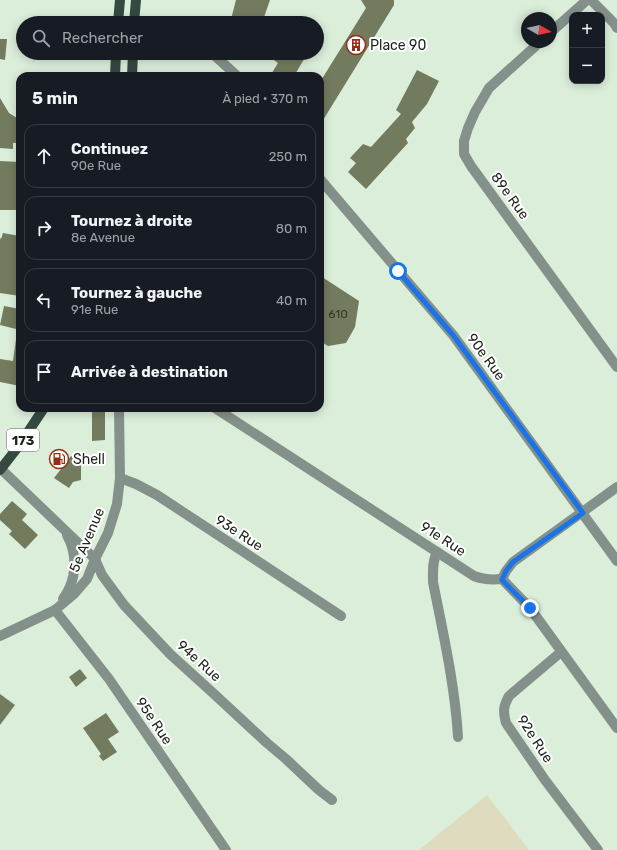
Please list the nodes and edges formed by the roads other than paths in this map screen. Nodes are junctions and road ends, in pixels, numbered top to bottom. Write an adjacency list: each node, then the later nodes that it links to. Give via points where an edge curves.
1 (120, 0): 5 (main road)
2 (136, 0): 6 (main road)
3 (587, 0): 7 (street)
4 (591, 0): 8 (street)
5 (119, 16)
6 (135, 16)
7 (557, 27)
8 (617, 28)
9 (533, 48): 17 (street, 89e Rue, via 489,88 468,128 464,154)
10 (116, 60): 13 (main road)
11 (133, 60): 14 (main road)
12 (220, 60): 15 (street)
13 (115, 72)
14 (132, 72)
15 (233, 72)
16 (324, 184): 24 (street, 90e Rue, via 453,335)
17 (617, 367)
18 (41, 412): 21 (main road, 173)
19 (119, 412): 22 (street, 5e Avenue)
20 (221, 412): 26 (street, 91e Rue)
21 (1, 470): 25 (street, 94e Rue)
22 (120, 478): 27 (street, 5e Avenue, via 117,504 108,533); 31 (street, 93e Rue, via 157,495)
23 (617, 487): 24 (street)
24 (583, 513): 28 (street, 90e Rue); 29 (street, via 513,562)
25 (64, 529): 27 (street, 94e Rue); 30 (street, 94e Rue, via 74,551 75,570 68,593)
26 (437, 552): 29 (street, 91e Rue, via 474,576); 35 (street, via 434,558 433,582 453,688)
27 (95, 559): 30 (street, 5e Avenue, via 87,578 74,594); 36 (street, 94e Rue, via 102,575 124,605 170,654)
28 (617, 560)
29 (502, 580): 33 (street, via 530,608)
30 (55, 610): 32 (street, 5e Avenue); 37 (street, 95e Rue, via 108,680)
31 (341, 616)
32 (0, 636)
33 (561, 652): 34 (street); 38 (street, 92e Rue, via 509,696 504,704 503,714 506,723 541,774)
34 (617, 728)
35 (458, 737)
36 (332, 800)
37 (226, 850)
38 (598, 850)

